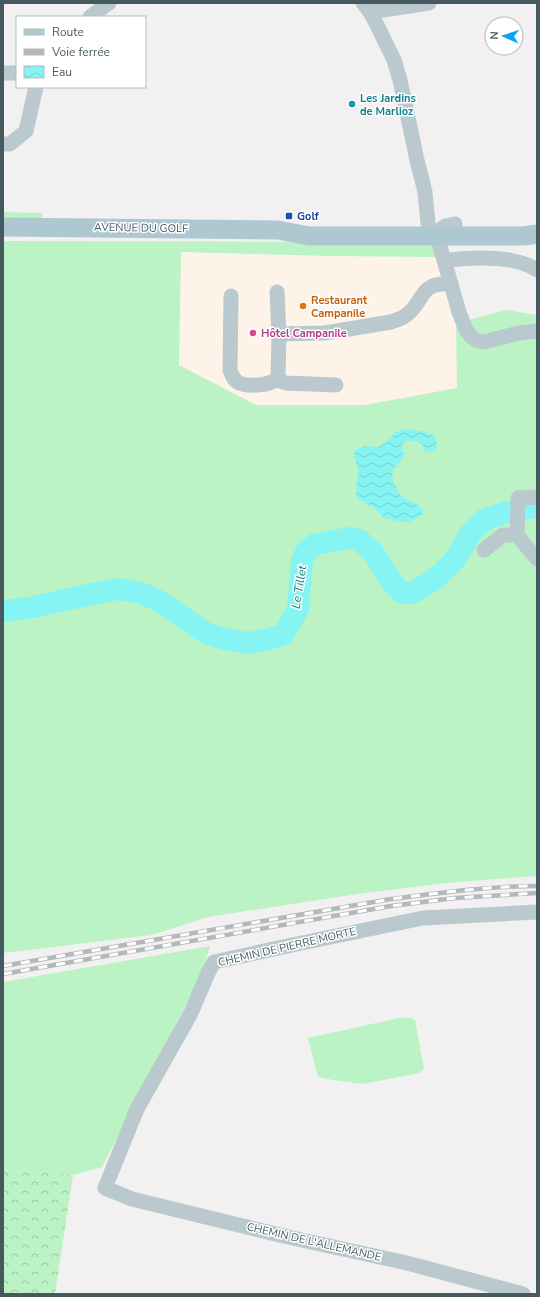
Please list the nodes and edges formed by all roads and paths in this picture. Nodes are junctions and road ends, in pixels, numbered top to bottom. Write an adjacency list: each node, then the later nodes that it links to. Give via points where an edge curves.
1 (109, 3): 4 (street)
2 (429, 3): 3 (street)
3 (366, 8): 11 (street, via 394,60 400,80)
4 (91, 16)
5 (3, 73): 6 (street)
6 (16, 73)
7 (36, 88): 8 (street, via 26,131 10,144)
8 (3, 144)
9 (3, 227): 11 (main road, AVENUE DU GOLF, via 278,230 309,236)
10 (532, 227): 11 (main road, via 455,224); 11 (main road, via 524,236)
11 (432, 230): 12 (street)
12 (446, 265): 13 (street, via 449,260 460,258 489,258 523,262); 14 (street)
13 (537, 270)
14 (451, 284): 17 (street, via 462,323 475,340 484,342); 18 (street, via 439,283 430,287 408,314 391,322 326,333)
15 (277, 292): 18 (street)
16 (231, 296): 19 (street, via 232,376 238,382 249,384)
17 (537, 331)
18 (279, 334): 19 (street)
19 (277, 380): 20 (street, via 286,383)
20 (336, 385)
21 (537, 497): 22 (street, via 518,498)
22 (517, 535): 23 (street, via 504,535); 24 (street)
23 (484, 550)
24 (537, 559)
25 (537, 912): 26 (street, CHEMIN DE PIERRE MORTE, via 423,918 214,962 191,1013 137,1109)
26 (105, 1188): 27 (street, CHEMIN DE L'ALLEMANDE, via 132,1199 407,1263)
27 (523, 1294)

